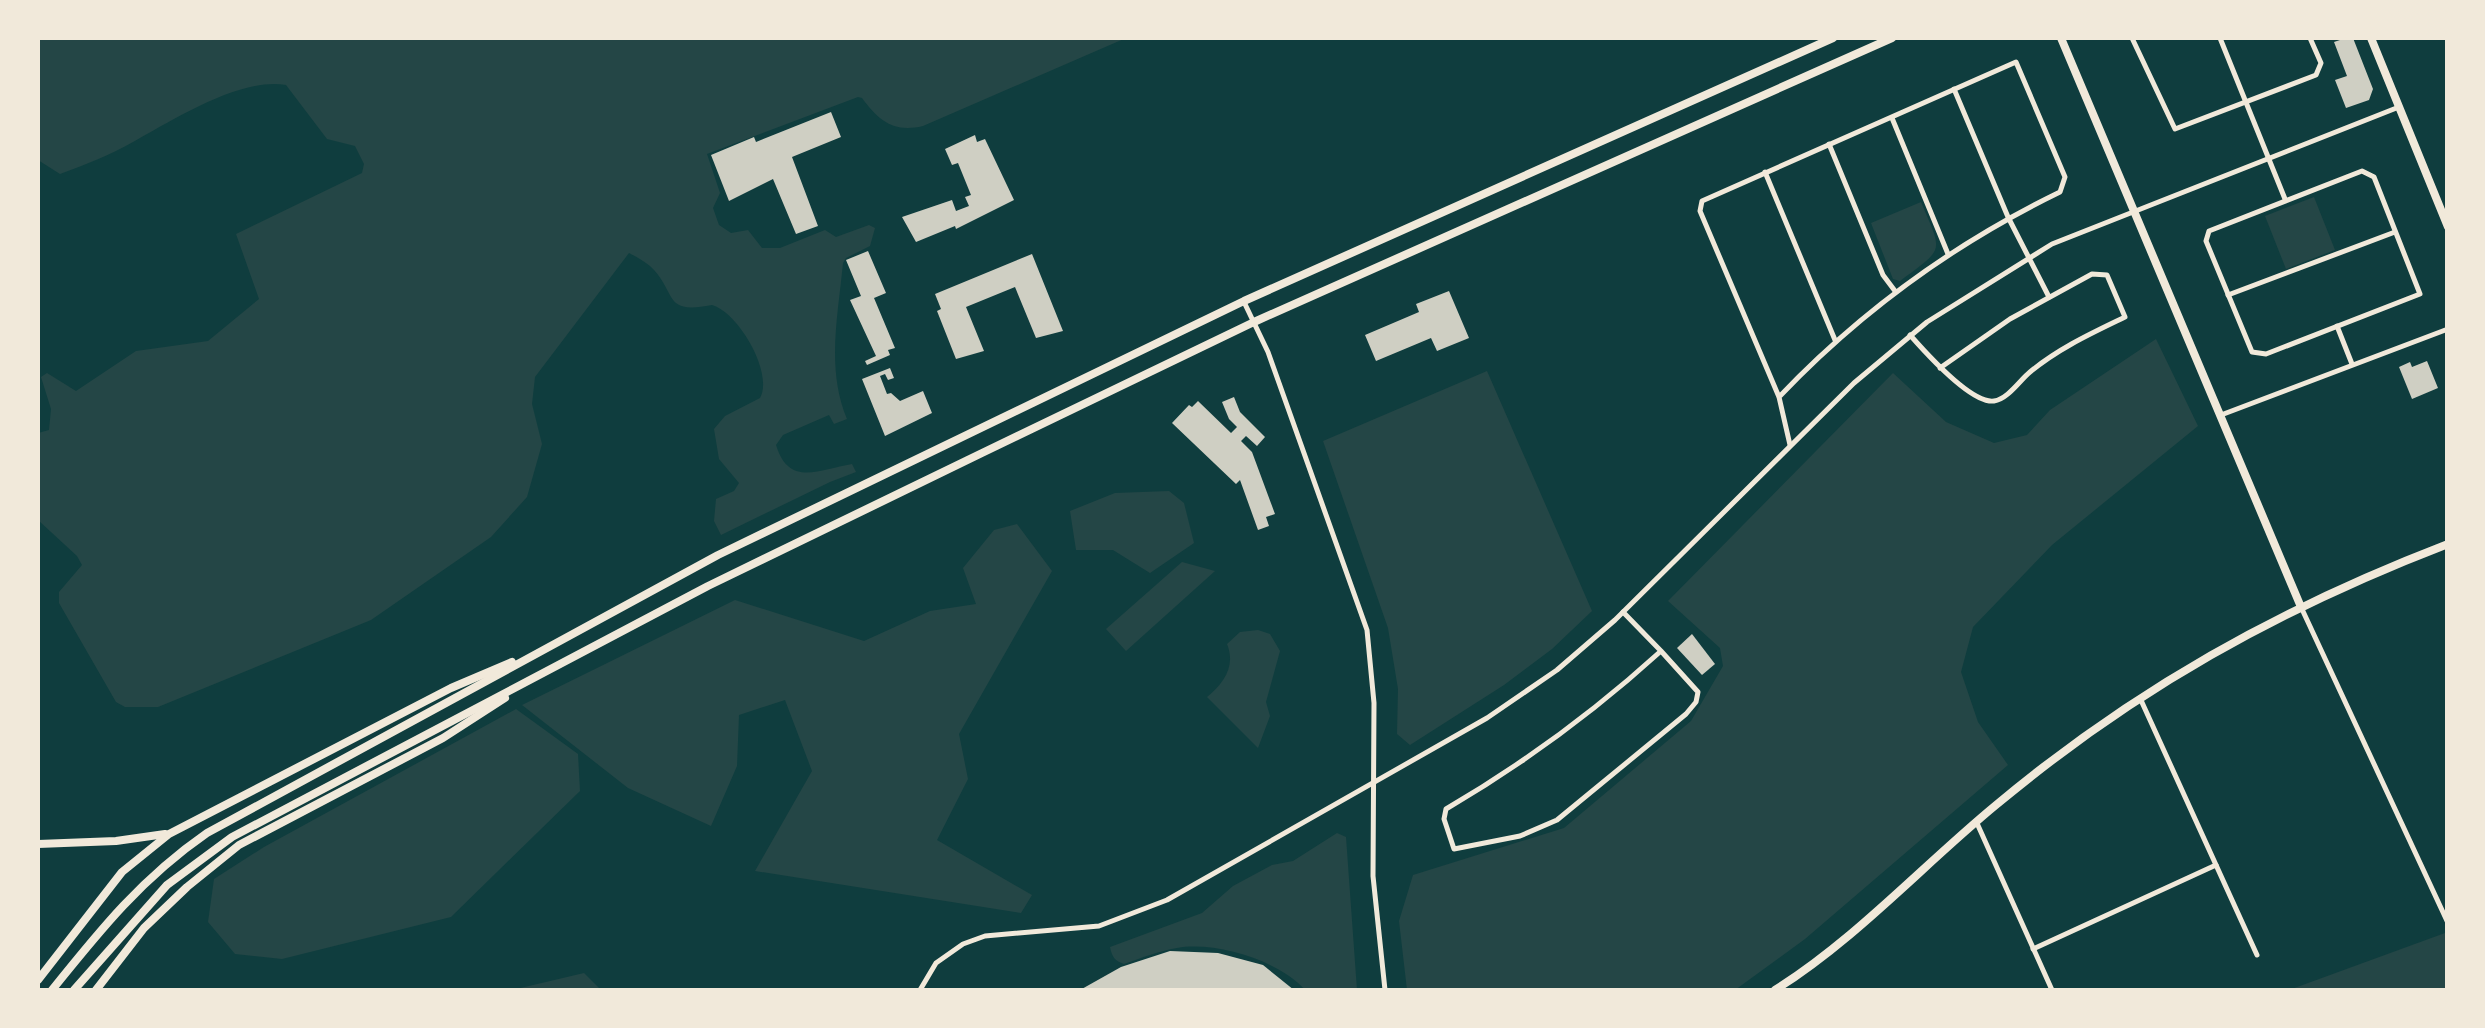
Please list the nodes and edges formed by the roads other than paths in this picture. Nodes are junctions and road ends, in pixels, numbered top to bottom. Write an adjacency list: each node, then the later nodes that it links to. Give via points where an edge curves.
1 (1833, 38): 25 (main road)
2 (1892, 38): 26 (main road)
3 (2062, 38): 16 (main road)
4 (2132, 38): 9 (street, via 2175,128)
5 (2220, 38): 9 (street)
6 (2310, 38): 9 (street, via 2321,63 2316,75)
7 (2371, 38): 10 (main road)
8 (1954, 88): 11 (street); 17 (street); 17 (street, via 2016,62 2054,150 2065,177 2060,192)
9 (2248, 102): 13 (street)
10 (2400, 107): 13 (street); 18 (main road)
11 (1891, 117): 12 (street); 20 (street)
12 (1829, 144): 14 (street); 22 (street)
13 (2269, 156): 15 (street); 16 (street)
14 (1765, 172): 30 (street); 33 (street, via 1713,194 1700,211)
15 (2285, 200): 19 (street, via 2362,171 2374,177); 23 (street, via 2209,231 2206,242)
16 (2134, 210): 21 (street); 34 (main road)
17 (2008, 217): 20 (street); 21 (street)
18 (2448, 227)
19 (2396, 232): 23 (street); 27 (street, via 2420,294)
20 (1948, 254): 22 (street)
21 (2029, 257): 24 (street); 29 (street)
22 (1894, 291): 30 (street)
23 (2228, 295): 27 (street, via 2258,354)
24 (2049, 297): 32 (street); 32 (street, via 2092,274 2107,275 2124,317 2056,353 1994,402)
25 (1244, 301): 26 (street); 40 (main road, via 707,560)
26 (1254, 322): 41 (main road, via 708,586); 43 (street, via 1367,630)
27 (2337, 326): 31 (street)
28 (2448, 329): 31 (street)
29 (1910, 335): 32 (street); 35 (street)
30 (1835, 340): 33 (street)
31 (2352, 364): 34 (street)
32 (1940, 368)
33 (1778, 397): 35 (street)
34 (2218, 416): 37 (main road)
35 (1790, 445): 38 (street)
36 (2448, 544): 37 (main road)
37 (2302, 608): 42 (main road); 48 (street)
38 (1623, 612): 39 (street); 43 (street, via 1557,670 1487,718)
39 (1661, 651): 39 (street, via 1597,706 1446,809 1454,849 1520,836 1557,820 1686,714 1698,692)
40 (535, 653): 45 (main road, via 451,688); 52 (main road, via 207,832 140,885)
41 (542, 674): 53 (main road, via 232,837 166,885); 54 (main road, via 442,738 240,845 144,928)
42 (2139, 696): 44 (main road); 47 (street)
43 (1375, 782): 55 (street, via 1124,918 963,944 936,963); 56 (street, via 1373,876)
44 (1976, 821): 49 (street); 57 (main road)
45 (170, 834): 46 (main road); 51 (main road, via 122,872)
46 (38, 844)
47 (2216, 865): 49 (street); 50 (street)
48 (2448, 923)
49 (2034, 949): 58 (street)
50 (2257, 954)
51 (38, 980)
52 (52, 990)
53 (74, 990)
54 (96, 990)
55 (920, 990)
56 (1385, 990)
57 (1775, 990)
58 (2052, 990)

